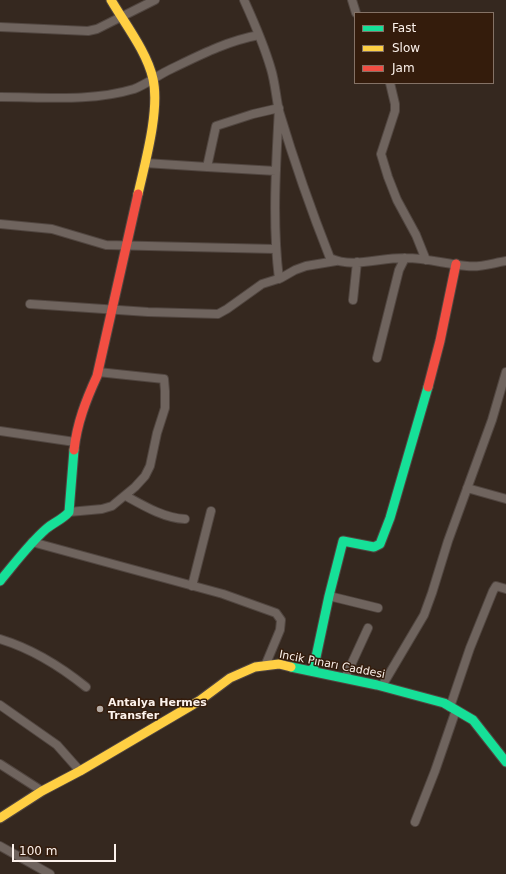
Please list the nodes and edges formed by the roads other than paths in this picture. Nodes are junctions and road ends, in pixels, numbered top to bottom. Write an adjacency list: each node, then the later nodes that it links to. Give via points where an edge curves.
1 (111, 0): 6 (street)
2 (155, 0): 6 (street)
3 (244, 0): 8 (street)
4 (352, 0): 5 (street)
5 (356, 12)
6 (120, 17): 7 (street, via 88,31); 9 (street, via 148,62)
7 (0, 28)
8 (259, 35): 9 (street, via 240,38 213,48); 12 (street, via 271,68)
9 (153, 79): 11 (street, via 112,95 77,98); 13 (street, via 150,135)
10 (390, 84): 20 (street, via 395,111 381,154 395,194)
11 (0, 97)
12 (279, 108): 14 (street, via 216,126); 15 (street); 21 (street, via 314,217 330,258)
13 (145, 163): 14 (street); 17 (street)
14 (207, 167): 15 (street)
15 (276, 170): 18 (street)
16 (0, 224): 17 (street, via 52,229 106,245)
17 (126, 246): 18 (street); 28 (street)
18 (275, 249): 25 (street)
19 (405, 258): 20 (street); 23 (street); 29 (street, via 398,270)
20 (426, 260): 24 (street)
21 (336, 261): 23 (street); 25 (street, via 306,266)
22 (506, 261): 24 (street, via 477,266)
23 (356, 262): 26 (street)
24 (456, 264): 44 (street, via 423,409 390,518 380,544 374,547 343,540)
25 (279, 279): 28 (street, via 262,284 218,314)
26 (353, 300)
27 (30, 304): 28 (street)
28 (112, 310): 30 (street)
29 (376, 358)
30 (98, 372): 33 (street, via 80,418); 35 (street, via 164,379 165,408 150,466 145,476)
31 (506, 372): 34 (street, via 492,420)
32 (0, 431): 33 (street)
33 (75, 442): 38 (street)
34 (467, 488): 36 (street); 51 (street, via 424,615)
35 (126, 496): 38 (street, via 112,506 102,509); 39 (street, via 157,512)
36 (506, 499)
37 (211, 511): 42 (street)
38 (70, 512): 40 (street)
39 (185, 519)
40 (32, 542): 41 (street); 42 (street)
41 (0, 581)
42 (192, 586): 48 (street, via 276,613 281,620 280,630)
43 (506, 589): 54 (street, via 496,586 493,591 470,648)
44 (329, 596): 45 (street); 49 (street)
45 (378, 608)
46 (368, 628): 50 (street)
47 (0, 639): 52 (street, via 27,648 50,660)
48 (265, 666): 49 (street, Incik Pınarı Caddesi, via 279,664); 57 (street, Incik Pınarı Caddesi, via 255,667 230,678 199,701)
49 (313, 672): 50 (street, Incik Pınarı Caddesi)
50 (345, 678): 51 (street, Incik Pınarı Caddesi)
51 (382, 686): 54 (street, Incik Pınarı Caddesi)
52 (86, 687)
53 (0, 705): 57 (street, via 57,745)
54 (453, 708): 55 (street, Incik Pınarı Caddesi, via 473,720); 60 (street, via 435,771)
55 (506, 762)
56 (0, 764): 58 (street)
57 (80, 771): 58 (street, Incik Pınarı Caddesi)
58 (42, 791): 59 (street, Incik Pınarı Caddesi)
59 (0, 818)
60 (415, 822)
61 (0, 846): 62 (street)
62 (50, 874)

